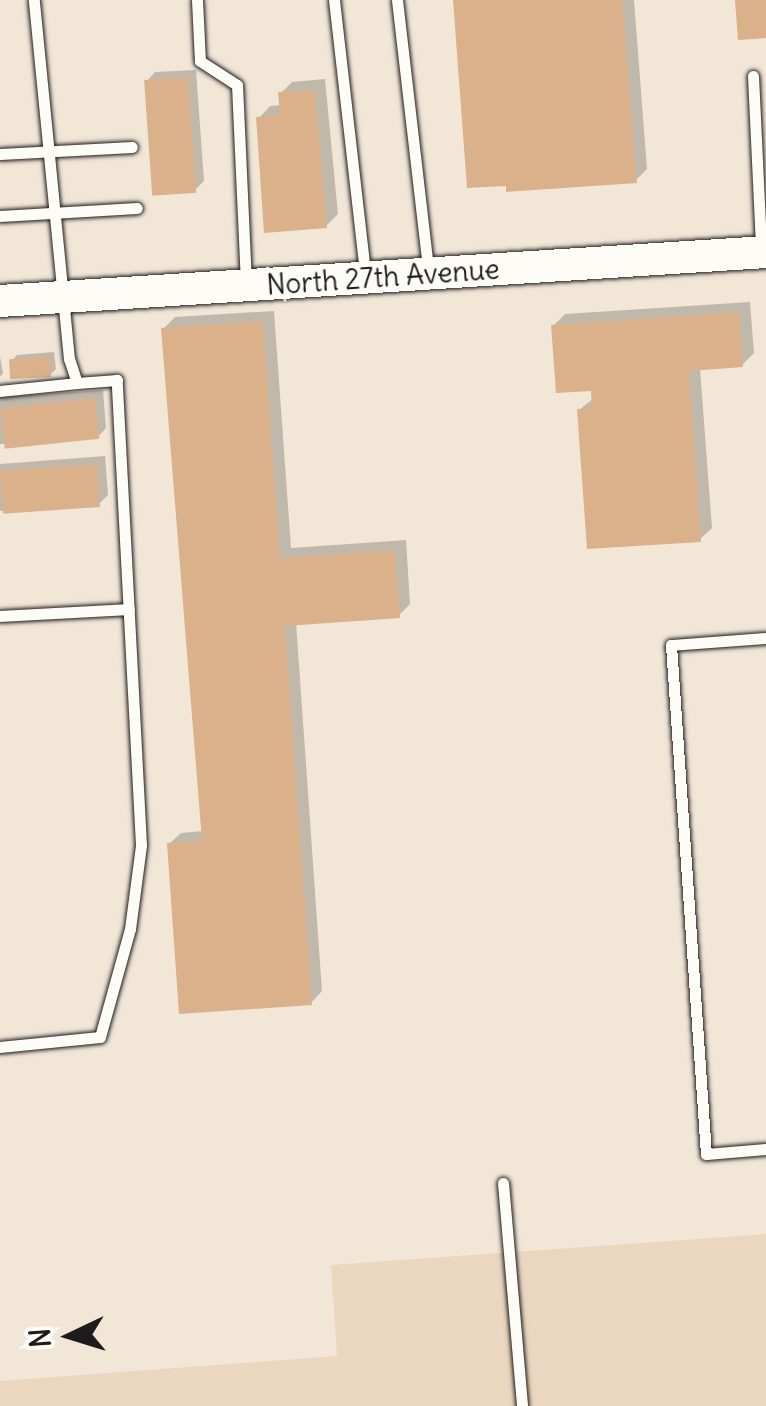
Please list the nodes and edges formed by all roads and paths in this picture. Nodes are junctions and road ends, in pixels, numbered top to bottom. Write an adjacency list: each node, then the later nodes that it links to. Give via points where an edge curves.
1 (34, 0): 7 (lane)
2 (196, 0): 16 (lane, via 200,61 237,85)
3 (334, 0): 15 (lane)
4 (397, 0): 14 (lane)
5 (753, 76): 9 (lane)
6 (132, 147): 7 (lane)
7 (46, 152): 8 (lane); 11 (lane)
8 (0, 154)
9 (762, 175): 13 (lane)
10 (137, 208): 11 (lane)
11 (52, 212): 12 (lane); 17 (lane)
12 (0, 216)
13 (764, 252): 14 (main road, North 27th Avenue)
14 (429, 274): 15 (main road, North 27th Avenue)
15 (366, 278): 16 (main road, North 27th Avenue)
16 (246, 286): 17 (main road, North 27th Avenue)
17 (60, 297): 18 (main road, North 27th Avenue); 19 (lane)
18 (0, 301)
19 (77, 383): 20 (lane); 21 (lane, via 117,380)
20 (0, 391)
21 (129, 609): 22 (lane); 24 (lane, via 141,845 130,929 100,1037)
22 (0, 616)
23 (766, 638): 25 (lane, via 671,645 706,1154)
24 (0, 1047)
25 (766, 1148)
26 (504, 1182): 27 (lane)
27 (522, 1406)

